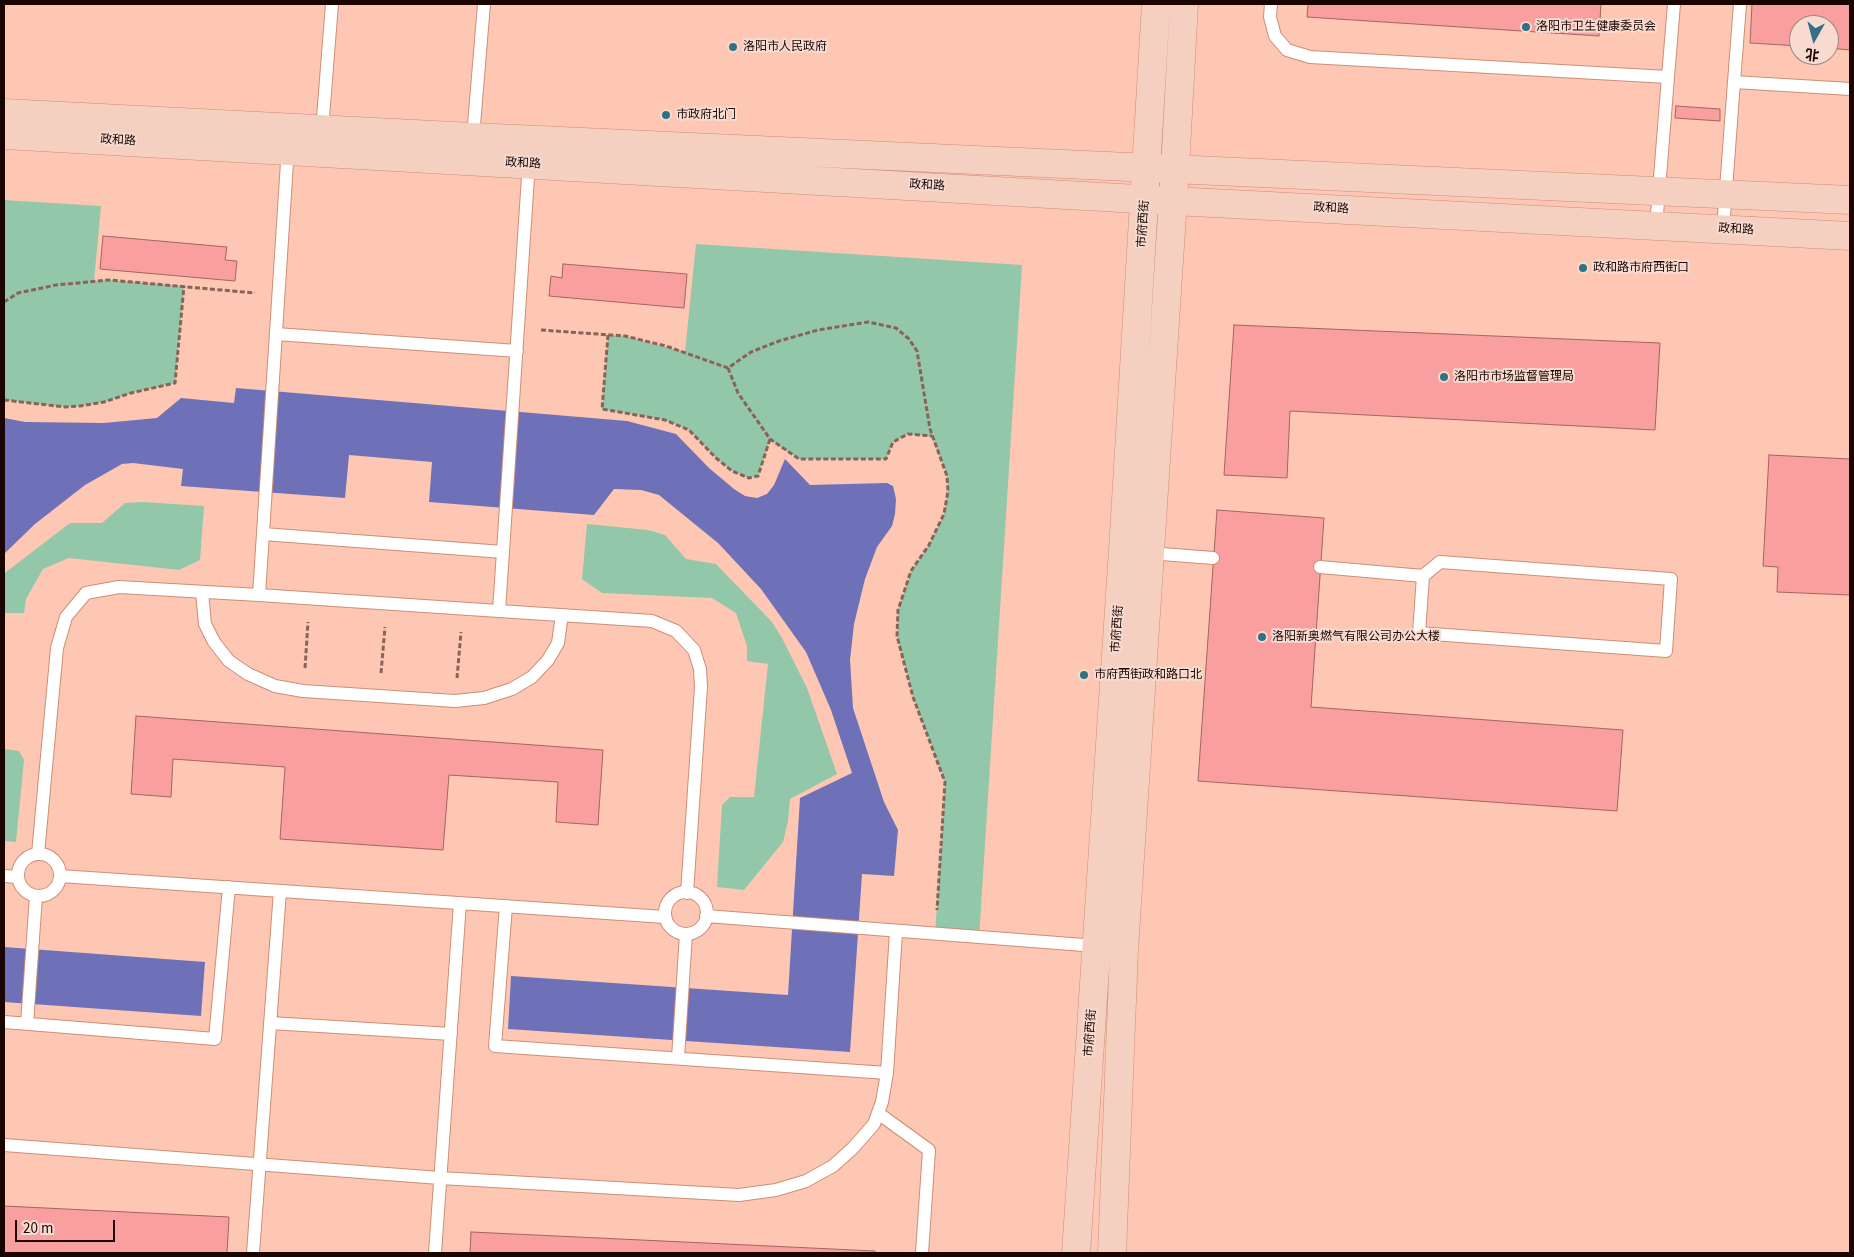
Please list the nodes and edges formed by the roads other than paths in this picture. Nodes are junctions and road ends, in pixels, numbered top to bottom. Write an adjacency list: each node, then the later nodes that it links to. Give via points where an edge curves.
1 (332, 4): 12 (lane)
2 (484, 4): 14 (lane)
3 (1156, 4): 17 (street, 市府西街)
4 (1184, 4): 18 (street)
5 (1271, 4): 8 (lane, via 1270,17 1275,36 1287,50 1310,57)
6 (1674, 4): 8 (lane)
7 (1740, 4): 9 (lane)
8 (1668, 77): 19 (lane)
9 (1734, 82): 10 (lane); 20 (lane)
10 (1850, 89)
11 (4, 113): 15 (street, 政和路)
12 (322, 130): 14 (street, 政和路); 15 (street, 政和路)
13 (4, 135): 15 (street, 政和路)
14 (474, 137): 16 (street, 政和路)
15 (289, 139): 16 (street, 政和路); 27 (lane)
16 (530, 152): 17 (street, 政和路); 21 (street, 政和路); 28 (lane)
17 (1147, 168): 18 (street, 政和路); 21 (street, 市府西街)
18 (1175, 170): 19 (street, 政和路); 23 (street)
19 (1660, 192): 20 (street, 政和路); 24 (lane)
20 (1727, 195): 22 (street, 政和路); 25 (lane)
21 (1146, 198): 23 (street, 政和路); 30 (street, 市府西街)
22 (1850, 200)
23 (1173, 201): 24 (street, 政和路); 32 (street)
24 (1656, 227): 25 (street, 政和路)
25 (1723, 229): 26 (street, 政和路)
26 (1850, 236)
27 (276, 334): 28 (lane); 29 (lane)
28 (516, 351): 31 (lane)
29 (263, 534): 31 (lane); 37 (lane)
30 (1123, 550): 32 (lane); 54 (street, 市府西街)
31 (503, 552): 38 (lane)
32 (1151, 553): 33 (lane); 69 (street, via 1124,950)
33 (1213, 558)
34 (1320, 567): 35 (lane)
35 (1423, 576): 35 (lane, via 1440,562 1671,579 1666,651 1419,633)
36 (202, 592): 37 (lane); 39 (lane, via 205,624 214,642 229,661 275,686 303,691 456,701 484,698 532,678 558,643); 40 (lane, via 119,586 86,592 66,617 57,648)
37 (259, 595): 38 (lane)
38 (499, 611): 39 (lane)
39 (562, 615): 46 (lane, via 652,621 676,631 694,650 701,687)
40 (38, 854): 42 (lane, via 52,858); 43 (lane, via 26,859)
41 (4, 876): 43 (lane)
42 (60, 876): 44 (lane); 47 (lane, via 55,889)
43 (18, 877): 47 (lane, via 24,890)
44 (229, 887): 45 (lane); 57 (lane, via 215,1039)
45 (280, 891): 48 (lane); 56 (lane)
46 (687, 893): 50 (lane, via 699,898); 51 (lane, via 680,893 669,901)
47 (36, 896): 57 (lane)
48 (460, 903): 49 (lane); 58 (lane)
49 (506, 906): 51 (lane); 59 (lane, via 495,1046)
50 (706, 916): 52 (lane); 53 (lane, via 700,928)
51 (665, 917): 53 (lane, via 674,931)
52 (896, 932): 54 (lane); 60 (lane)
53 (686, 934): 59 (lane)
54 (1097, 946): 68 (street, 市府西街)
55 (4, 1022): 57 (lane)
56 (270, 1023): 58 (lane); 63 (lane)
57 (27, 1024)
58 (451, 1034): 64 (lane)
59 (678, 1058): 60 (lane)
60 (887, 1073): 61 (lane)
61 (878, 1113): 64 (lane, via 874,1124 854,1148 833,1166 806,1181 784,1188 739,1195); 67 (lane, via 929,1150)
62 (4, 1145): 63 (lane)
63 (260, 1164): 64 (lane); 65 (lane)
64 (440, 1178): 66 (lane)
65 (253, 1253)
66 (435, 1253)
67 (922, 1253)
68 (1076, 1253)
69 (1112, 1253)

